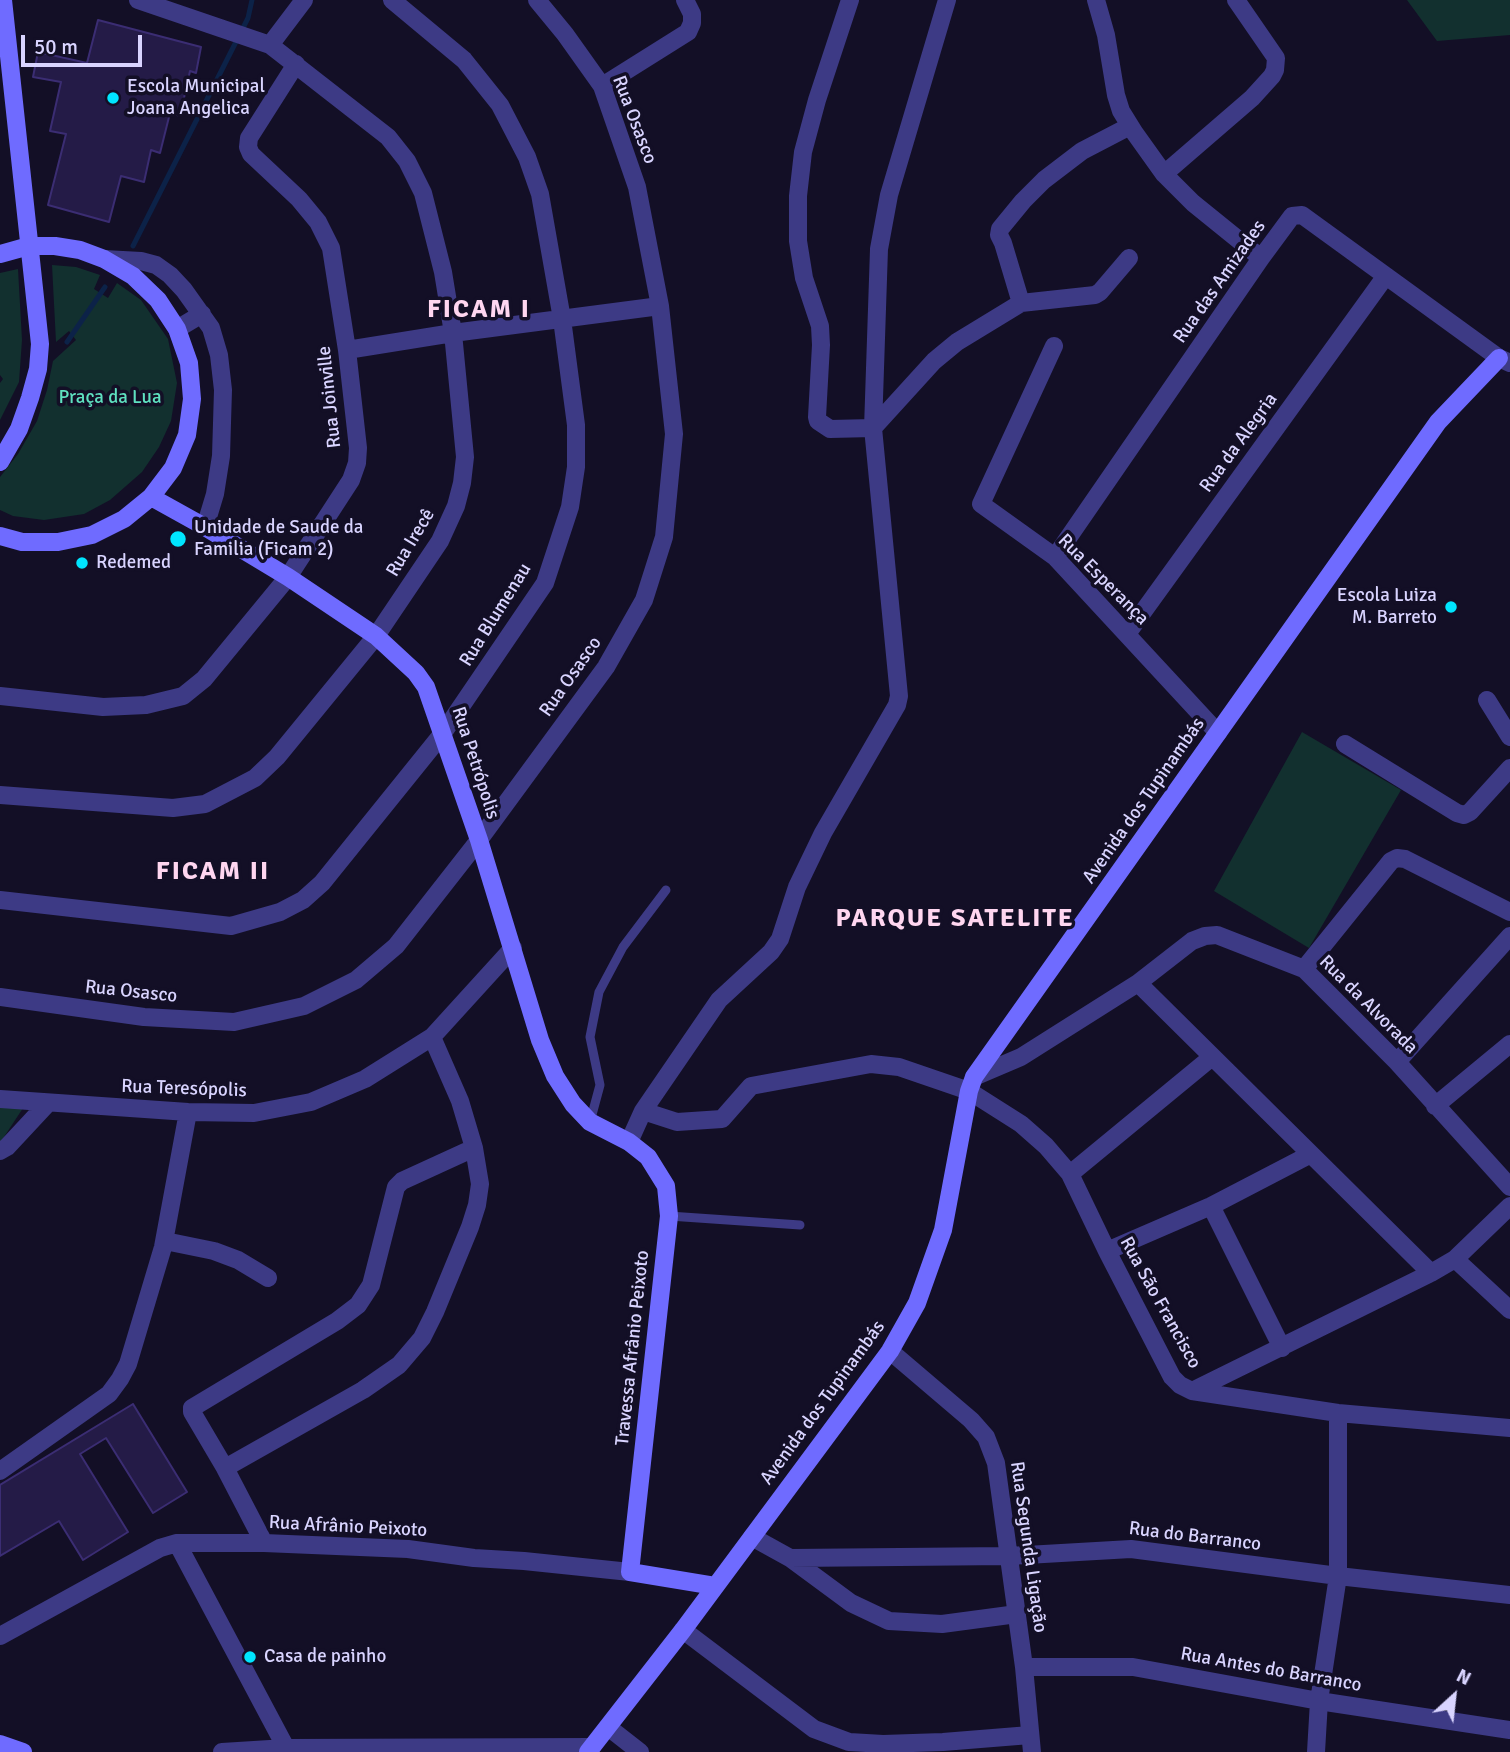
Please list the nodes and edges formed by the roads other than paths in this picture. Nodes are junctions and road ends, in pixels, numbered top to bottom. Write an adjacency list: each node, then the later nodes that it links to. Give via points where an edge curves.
1 (3, 0): 16 (street)
2 (138, 0): 11 (street, Rua Irecê)
3 (304, 0): 11 (street)
4 (392, 0): 25 (street, Rua Blumenau, via 464,60 500,105 540,194)
5 (537, 0): 13 (street, Rua Osasco)
6 (685, 0): 13 (street, via 692,14 688,32)
7 (850, 0): 31 (street, via 803,152 797,196 798,241 820,326 818,421 830,429)
8 (947, 0): 31 (street, via 890,194 879,249)
9 (1096, 0): 14 (street, via 1116,95)
10 (1236, 0): 15 (street, via 1276,58 1275,70 1252,97)
11 (270, 45): 12 (street, Rua Irecê)
12 (296, 64): 27 (street, Rua Irecê, via 388,137 407,161 423,193); 29 (street, Rua Joinville, via 248,138 248,147 318,222 331,248)
13 (602, 86): 23 (street, Rua Osasco, via 637,187)
14 (1130, 125): 15 (street); 22 (street, via 1082,151 1044,180 1000,229)
15 (1164, 174): 19 (street)
16 (29, 246): 17 (street); 20 (street, via 80,250); 32 (street, via 40,344 38,369 19,429)
17 (0, 254)
18 (1129, 258): 22 (street, via 1095,295)
19 (1261, 258): 21 (street, Rua das Amizades, via 1292,216 1302,215); 36 (street, Rua das Amizades)
20 (104, 259): 24 (street, via 156,265); 26 (street, via 133,276 158,300)
21 (1385, 277): 30 (street, Rua das Amizades); 38 (street, Rua da Alegria)
22 (1021, 303): 31 (street, via 934,361)
23 (660, 306): 25 (street); 48 (street, Rua Osasco, via 674,434 664,537 644,600 606,667)
24 (202, 314): 26 (street); 34 (street, via 219,355 223,390 221,456)
25 (562, 319): 27 (street); 42 (street, Rua Blumenau, via 576,425 570,507 545,583)
26 (177, 329): 33 (street, via 189,363 192,399 187,435 173,468)
27 (453, 333): 29 (street); 39 (street, Rua Irecê, via 465,457 462,483 440,541)
28 (1054, 346): 36 (street, Rua Esperança, via 981,504)
29 (347, 351): 37 (street, Rua Joinville, via 357,463 351,480)
30 (1504, 361): 43 (street, Avenida dos Tupinambás, via 1438,422)
31 (873, 428): 67 (street, via 899,682 897,705 823,833 797,887 780,939 719,1000)
32 (0, 462)
33 (151, 497): 34 (street, Rua Petrópolis); 35 (street, via 124,519 92,535 58,542)
34 (205, 527): 37 (street, Rua Petrópolis)
35 (0, 536)
36 (1055, 557): 38 (street, Rua Esperança)
37 (288, 577): 39 (street, Rua Petrópolis); 40 (street, Rua Joinville, via 204,679 183,696 146,705 103,707)
38 (1127, 634): 43 (street, Rua Esperança)
39 (376, 636): 42 (street, Rua Petrópolis, via 426,687); 47 (street, Rua Irecê, via 255,778 205,804 173,808)
40 (0, 696)
41 (1487, 700): 44 (street)
42 (443, 733): 48 (street, Rua Petrópolis); 50 (street, Rua Blumenau, via 322,883 280,912 231,926)
43 (1218, 733): 59 (street, Avenida dos Tupinambás)
44 (1510, 737)
45 (1345, 744): 46 (street, via 1464,815)
46 (1510, 768)
47 (0, 795)
48 (479, 840): 53 (street, Rua Petrópolis); 56 (street, Rua Osasco, via 396,946 356,979 304,1006 234,1022 144,1017)
49 (666, 890): 69 (lane, via 623,947 599,992 590,1037 600,1085)
50 (0, 900)
51 (1510, 912): 54 (street, via 1398,858)
52 (1510, 936): 62 (street)
53 (513, 948): 57 (street, Rua Teresópolis); 69 (street, Rua Petrópolis, via 555,1076)
54 (1304, 969): 55 (street, Rua da Alvorada, via 1229,938 1205,936); 62 (street, Rua da Alvorada)
55 (1138, 983): 60 (street, Rua da Alvorada); 61 (street)
56 (0, 996)
57 (432, 1037): 68 (street, Rua Teresópolis, via 365,1079 311,1102 254,1113); 71 (street, via 460,1101)
58 (1510, 1044): 66 (street)
59 (993, 1051): 60 (street); 63 (street, Avenida dos Tupinambás)
60 (1021, 1056): 63 (street, Rua da Alvorada)
61 (1212, 1057): 73 (street); 74 (street)
62 (1397, 1062): 66 (street, Rua da Alvorada)
63 (972, 1084): 67 (street, via 871,1064 751,1086 722,1119 677,1122); 74 (street, Rua São Francisco, via 1046,1146); 87 (street, Avenida dos Tupinambás, via 943,1230 917,1303)
64 (0, 1099): 65 (street, Rua Teresópolis)
65 (48, 1103): 68 (street, Rua Teresópolis); 72 (street)
66 (1435, 1106): 75 (street, Rua da Alvorada)
67 (643, 1111): 70 (street)
68 (188, 1112): 80 (street)
69 (590, 1122): 70 (street, Rua Petrópolis)
70 (629, 1142): 78 (street, Travessa Afrânio Peixoto, via 659,1172 666,1185)
71 (474, 1148): 91 (street, via 480,1184 477,1205 422,1338 399,1365 363,1390); 91 (street, via 396,1187 371,1285 358,1305 194,1405 192,1412)
72 (0, 1151)
73 (1311, 1154): 76 (street); 83 (street)
74 (1070, 1174): 81 (street, Rua São Francisco)
75 (1510, 1187)
76 (1211, 1206): 81 (street); 86 (street)
77 (1509, 1208): 82 (street)
78 (669, 1216): 79 (lane); 98 (street, Travessa Afrânio Peixoto)
79 (800, 1225)
80 (165, 1241): 84 (street, via 214,1251); 92 (street, via 120,1379 109,1394)
81 (1107, 1251): 88 (street, Rua São Francisco, via 1172,1377)
82 (1455, 1259): 83 (street); 85 (street)
83 (1431, 1273): 86 (street)
84 (268, 1278)
85 (1510, 1310)
86 (1282, 1348): 88 (street)
87 (890, 1351): 93 (street, Avenida dos Tupinambás); 96 (street, Rua Segunda Ligação, via 986,1437 996,1463)
88 (1192, 1391): 89 (street, Rua São Francisco)
89 (1338, 1413): 90 (street, Rua São Francisco); 99 (street)
90 (1510, 1428)
91 (225, 1468): 95 (street)
92 (0, 1471)
93 (752, 1536): 97 (street); 100 (street, Avenida dos Tupinambás)
94 (177, 1543): 95 (street, Rua Afrânio Peixoto); 104 (street, Rua Afrânio Peixoto); 111 (street)
95 (264, 1543): 98 (street, Rua Afrânio Peixoto, via 408,1549)
96 (1009, 1556): 97 (street, Rua do Barranco); 99 (street, Rua do Barranco, via 1131,1549); 102 (street, Rua Segunda Ligação)
97 (790, 1558): 102 (street, via 850,1603 889,1621 942,1624)
98 (630, 1572): 100 (street, Rua Afrânio Peixoto)
99 (1338, 1576): 101 (street, Rua do Barranco); 106 (street)
100 (715, 1586): 103 (street, Avenida dos Tupinambás)
101 (1510, 1595)
102 (1017, 1614): 105 (street, Rua Segunda Ligação)
103 (683, 1630): 107 (street, Avenida dos Tupinambás); 109 (street, via 814,1729 849,1742)
104 (0, 1636)
105 (1024, 1667): 106 (street, Rua Antes do Barranco, via 1133,1667); 109 (street, Rua Segunda Ligação)
106 (1319, 1701): 108 (street, Rua Antes do Barranco); 116 (street)
107 (608, 1727): 112 (street, Avenida dos Tupinambás); 115 (street)
108 (1510, 1730)
109 (1031, 1743)
110 (0, 1744): 113 (street)
111 (286, 1748): 112 (street); 114 (street)
112 (590, 1750)
113 (23, 1752)
114 (222, 1752)
115 (640, 1752)
116 (1316, 1752)

